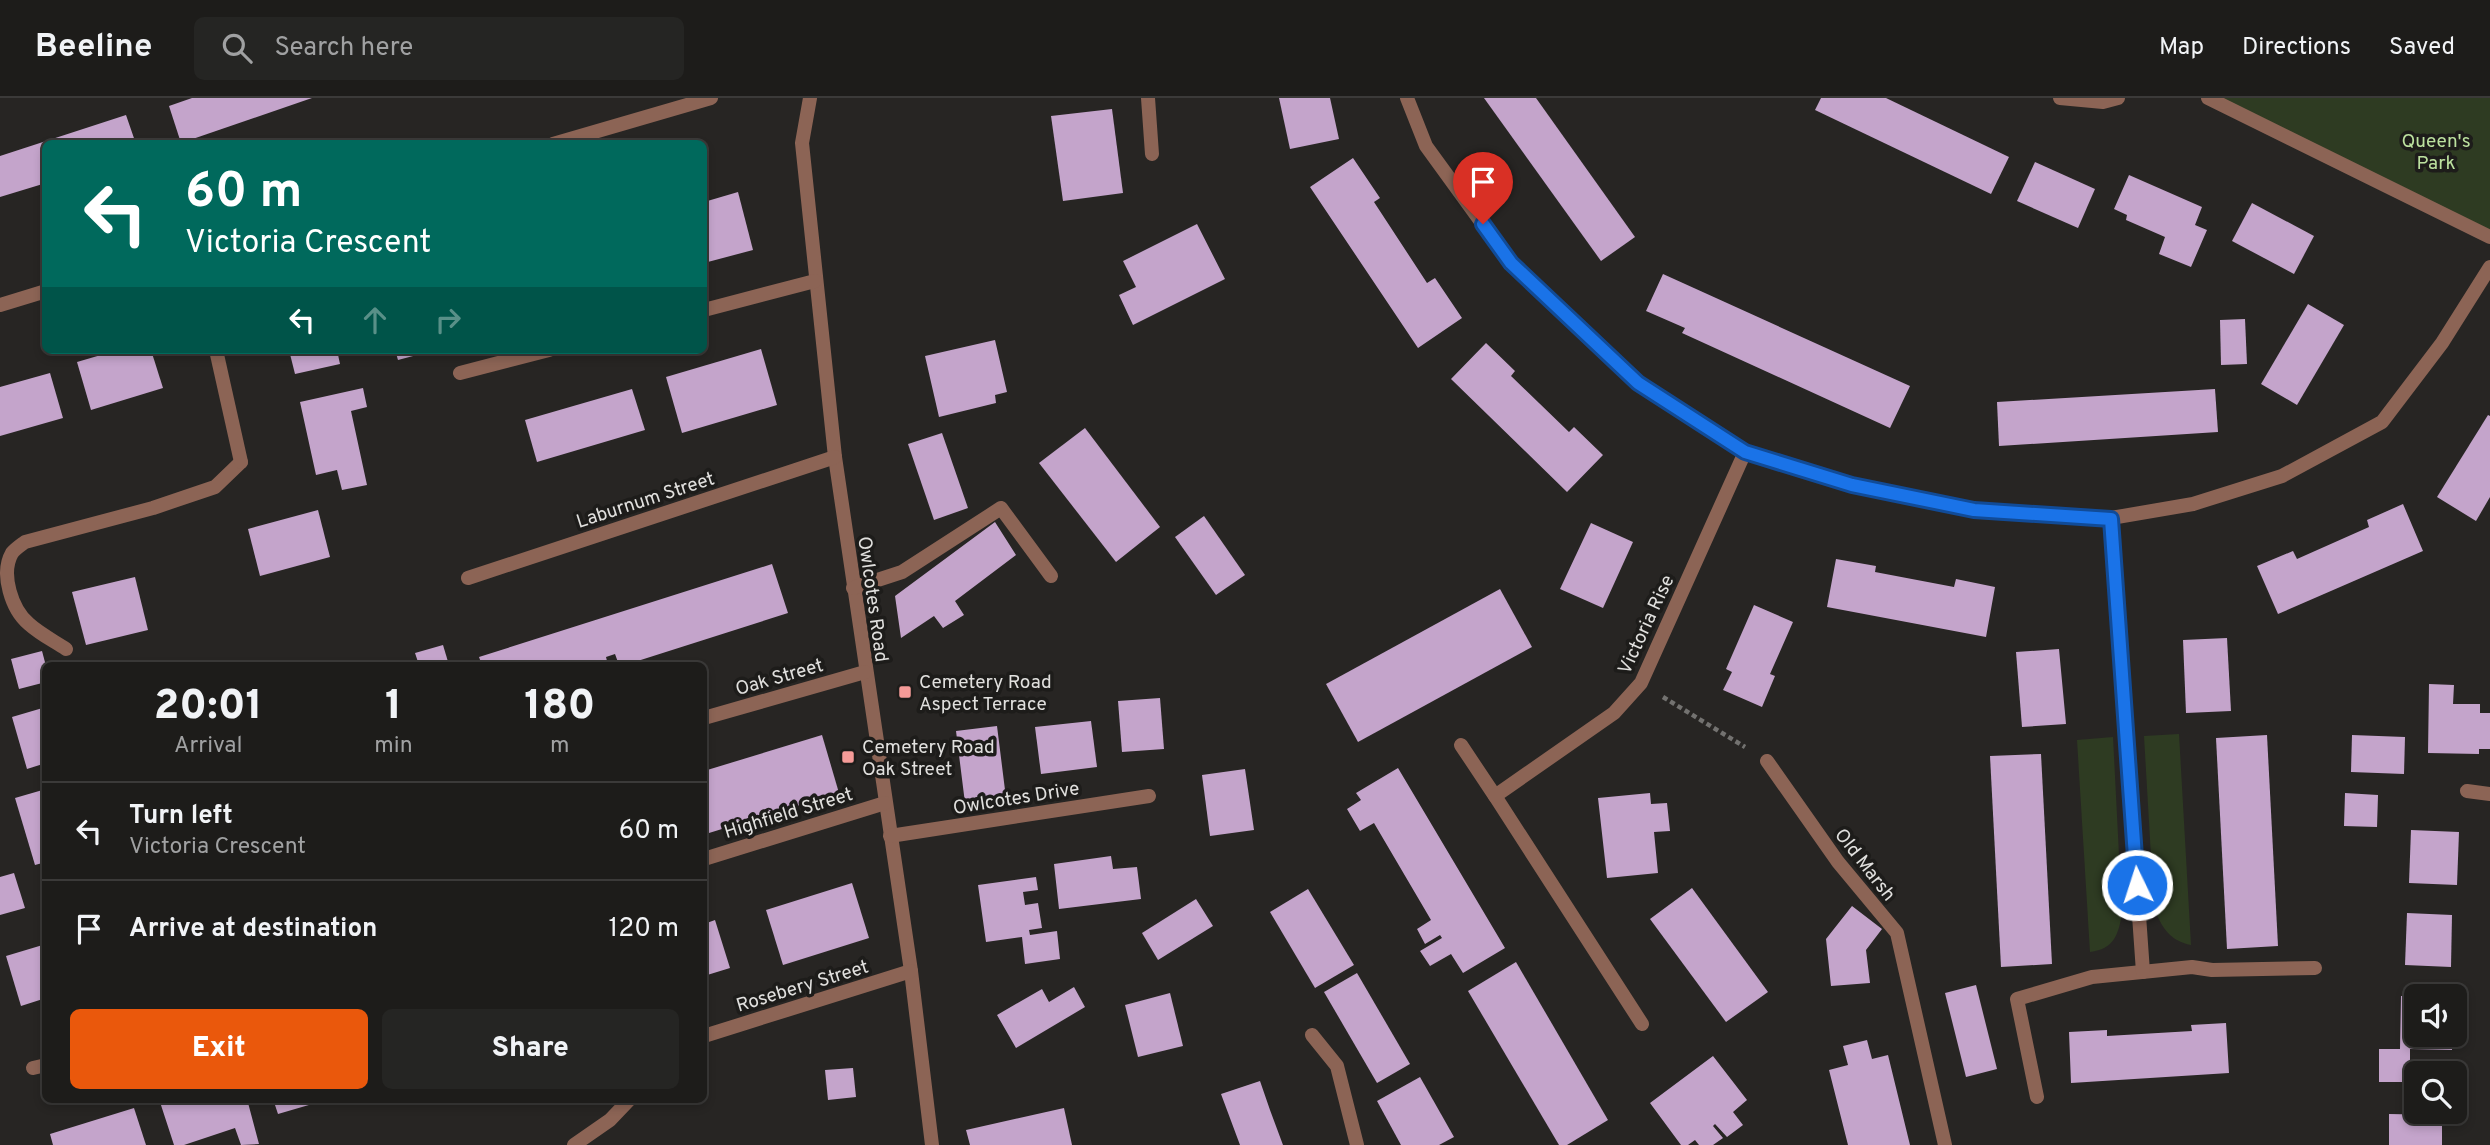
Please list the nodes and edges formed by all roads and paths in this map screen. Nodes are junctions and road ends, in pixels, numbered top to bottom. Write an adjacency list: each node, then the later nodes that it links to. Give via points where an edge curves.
1 (711, 98): 8 (street)
2 (810, 98): 12 (street, Owlcotes Road, via 802,143)
3 (1148, 98): 9 (street)
4 (1407, 98): 19 (street, via 1426,146 1511,263 1638,383)
5 (2060, 98): 6 (street, via 2104,102)
6 (2118, 98)
7 (2208, 98): 10 (street)
8 (567, 140)
9 (1152, 154)
10 (2490, 237)
11 (2490, 267): 21 (street, via 2442,343 2382,422 2282,476 2193,504)
12 (816, 281): 15 (street); 20 (street, Owlcotes Road)
13 (42, 292): 14 (street)
14 (0, 305)
15 (707, 309)
16 (217, 354): 25 (street, via 241,462 215,487 25,542 13,552 9,587 17,610 28,624)
17 (534, 354): 18 (street)
18 (460, 373)
19 (1745, 452): 21 (street, via 1852,485 1974,510); 27 (street, Victoria Rise)
20 (835, 457): 23 (street, Laburnum Street); 24 (street, Owlcotes Road)
21 (2111, 519): 40 (street)
22 (1051, 576): 24 (street, via 1001,508 902,572)
23 (468, 578)
24 (853, 588): 26 (street, Owlcotes Road)
25 (66, 649)
26 (865, 672): 28 (street, Oak Street); 35 (street, Owlcotes Road)
27 (1641, 683): 30 (path); 34 (street, Victoria Rise, via 1614,713)
28 (707, 717)
29 (1461, 745): 34 (street)
30 (1767, 761): 49 (street, Old Marsh, via 1838,862 1897,933)
31 (2467, 791): 32 (street)
32 (2490, 794)
33 (1149, 796): 36 (street, Owlcotes Drive)
34 (1495, 796): 41 (street)
35 (885, 803): 36 (street, Owlcotes Road); 37 (street, Highfield Street)
36 (890, 836): 39 (street, Owlcotes Road)
37 (707, 858)
38 (2315, 968): 40 (street, via 2192,967)
39 (911, 971): 42 (street, Rosebery Street); 47 (street, Owlcotes Road)
40 (2143, 972): 44 (street, via 2092,977 2017,999)
41 (1642, 1024)
42 (707, 1035)
43 (1312, 1035): 48 (street, via 1337,1066)
44 (2037, 1097)
45 (626, 1103): 46 (street)
46 (574, 1145)
47 (932, 1145)
48 (1357, 1145)
49 (1945, 1145)

